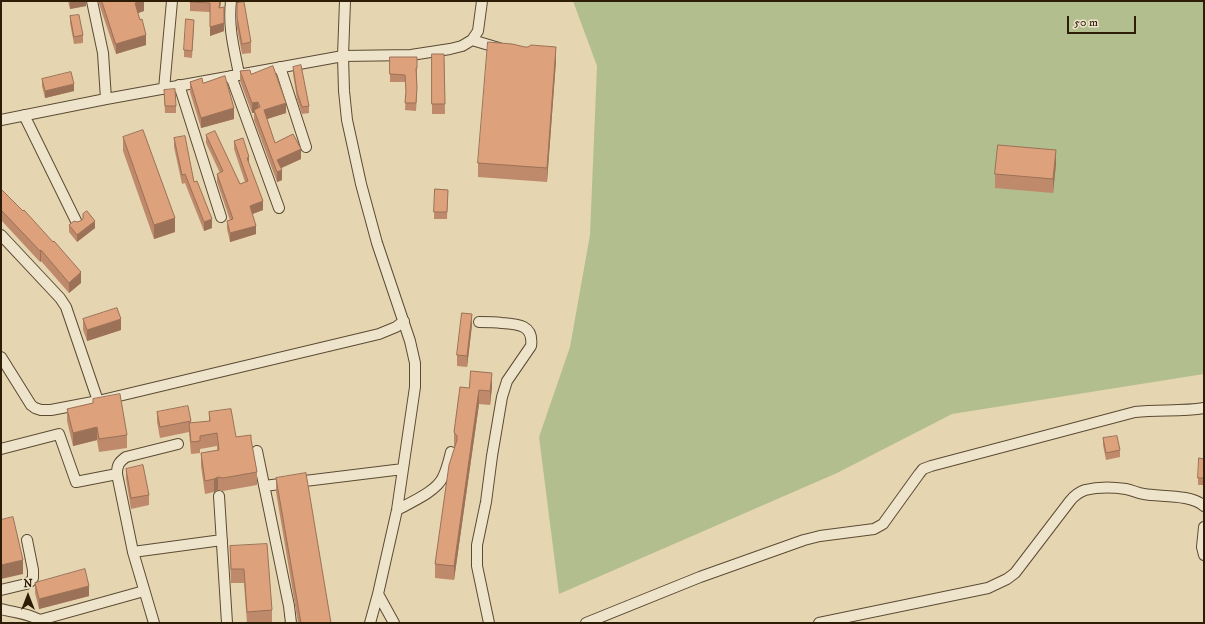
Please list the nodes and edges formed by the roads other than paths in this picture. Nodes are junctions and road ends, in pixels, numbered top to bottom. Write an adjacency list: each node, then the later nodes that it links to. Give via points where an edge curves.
1 (92, 1): 13 (lane, via 103,53)
2 (172, 1): 12 (lane)
3 (231, 1): 10 (lane, via 229,16)
4 (345, 1): 8 (lane)
5 (482, 1): 6 (lane, via 478,31)
6 (472, 40): 7 (lane); 8 (lane, via 450,49 411,55)
7 (506, 50)
8 (343, 56): 9 (lane); 21 (lane, via 347,120 361,184 377,243)
9 (280, 67): 10 (lane); 16 (lane)
10 (235, 75): 11 (lane); 17 (lane)
11 (179, 85): 12 (lane); 18 (lane)
12 (164, 88): 13 (lane)
13 (106, 99): 14 (lane)
14 (24, 115): 15 (lane); 19 (lane)
15 (1, 120)
16 (306, 147)
17 (279, 208)
18 (221, 217)
19 (77, 223)
20 (1, 235): 24 (lane, via 66,307)
21 (404, 322): 24 (lane, via 379,334); 30 (lane, via 414,364 415,387)
22 (479, 322): 51 (lane, via 522,325 530,332 532,340 531,346 507,381 502,397 478,545 477,566)
23 (1, 357): 24 (lane, via 35,408 51,410)
24 (98, 401)
25 (1204, 408): 52 (lane, via 1135,412 931,466 923,469 883,524 874,529 804,540 700,576)
26 (178, 444): 31 (lane, via 126,457 120,461)
27 (1, 449): 31 (lane, via 59,434 76,482)
28 (257, 450): 32 (lane)
29 (451, 452): 35 (lane, via 443,478 438,485)
30 (403, 469): 32 (lane); 35 (lane)
31 (117, 474): 39 (lane)
32 (264, 486): 48 (lane)
33 (220, 496): 38 (lane)
34 (1204, 506): 53 (lane, via 1184,498 1124,489 1085,490 1070,501 1015,573 1007,579 988,588)
35 (397, 510): 43 (lane)
36 (1204, 527): 40 (lane)
37 (27, 540): 41 (lane, via 33,578 26,584)
38 (222, 540): 39 (lane); 47 (lane)
39 (133, 552): 42 (lane)
40 (1204, 555)
41 (1, 590)
42 (144, 591): 45 (lane); 46 (lane)
43 (378, 594): 49 (lane); 50 (lane)
44 (1, 609): 45 (lane)
45 (42, 621)
46 (154, 623)
47 (227, 623)
48 (291, 623)
49 (370, 623)
50 (394, 623)
51 (489, 623)
52 (586, 623)
53 (819, 623)

